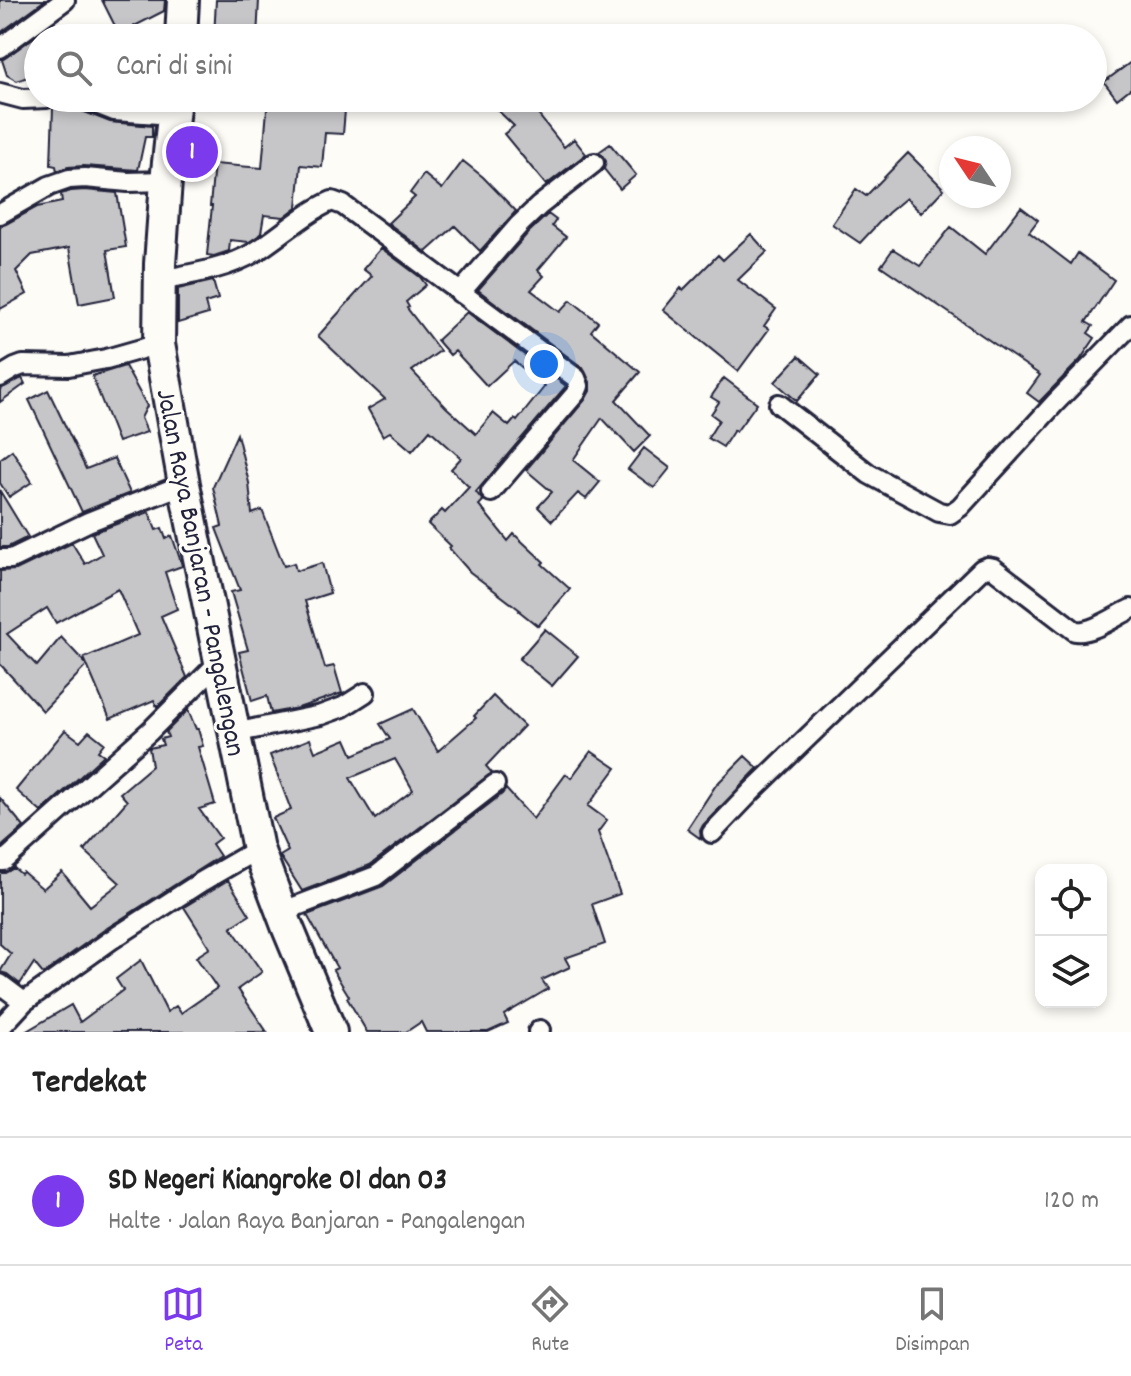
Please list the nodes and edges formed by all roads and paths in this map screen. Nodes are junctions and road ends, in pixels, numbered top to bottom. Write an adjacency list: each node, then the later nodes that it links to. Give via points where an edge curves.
1 (65, 0): 3 (street)
2 (183, 0): 4 (main road)
3 (32, 24)
4 (182, 24)
5 (24, 30): 6 (street)
6 (0, 48)
7 (0, 93): 8 (street)
8 (24, 99)
9 (174, 112): 11 (main road, Jalan Raya Banjaran - Pangalengan)
10 (594, 163): 14 (street, via 519,225)
11 (166, 181): 12 (street, via 69,179); 13 (main road, Jalan Raya Banjaran - Pangalengan)
12 (0, 214)
13 (160, 280): 14 (street, via 252,254 332,201); 16 (main road, Jalan Raya Banjaran - Pangalengan)
14 (460, 293): 20 (street, via 576,378 579,386)
15 (1131, 325): 18 (street, via 950,514 869,474)
16 (159, 344): 17 (street, via 69,366 23,365); 19 (main road, Jalan Raya Banjaran - Pangalengan)
17 (0, 377)
18 (779, 404)
19 (184, 484): 21 (street, via 11,559); 23 (main road, Jalan Raya Banjaran - Pangalengan)
20 (491, 492)
21 (0, 559)
22 (1131, 609): 27 (street, via 1075,631 993,568 982,569)
23 (220, 661): 25 (main road, Jalan Raya Banjaran - Pangalengan); 29 (street, via 150,731)
24 (365, 693): 25 (street, via 321,715)
25 (234, 733): 28 (main road, Jalan Raya Banjaran - Pangalengan)
26 (495, 784): 30 (street, via 376,876)
27 (712, 833)
28 (258, 849): 30 (main road, Jalan Raya Banjaran - Pangalengan); 32 (street, via 111,940)
29 (0, 861)
30 (281, 912): 34 (main road, Jalan Raya Banjaran - Pangalengan)
31 (0, 984): 32 (street)
32 (24, 1002): 33 (street)
33 (0, 1028)
34 (331, 1032)

